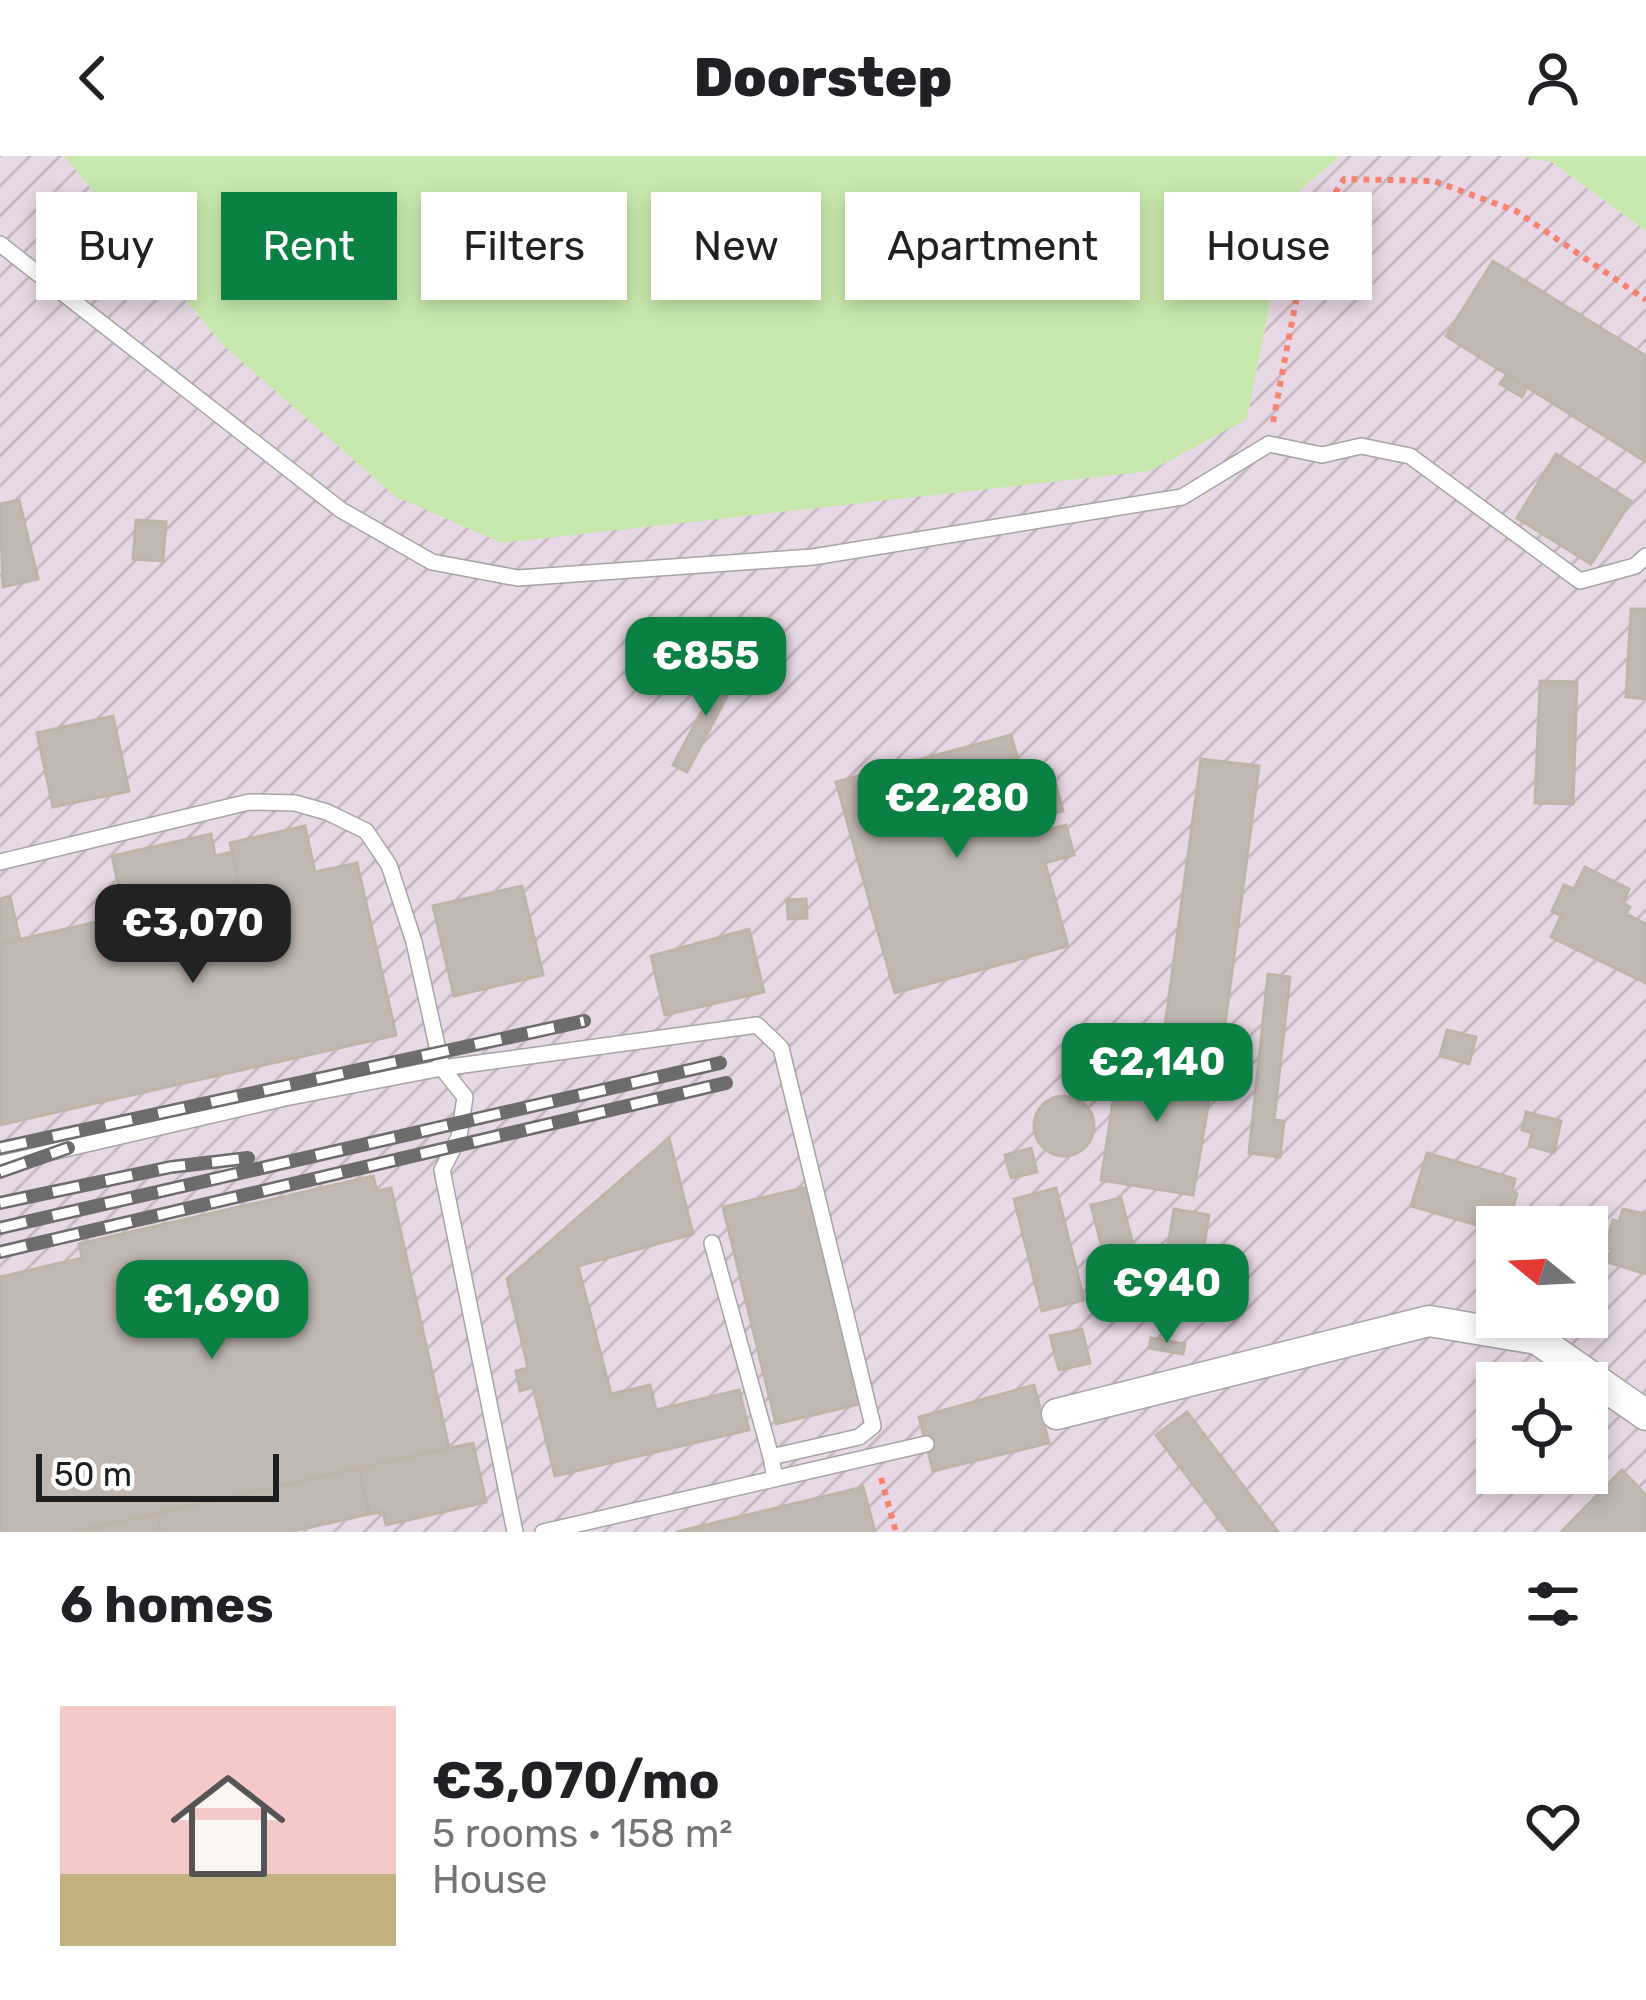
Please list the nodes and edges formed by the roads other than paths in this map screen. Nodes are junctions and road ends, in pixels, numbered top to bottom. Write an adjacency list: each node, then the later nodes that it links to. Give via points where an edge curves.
1 (0, 244): 2 (lane, via 340,510 433,562 518,578 812,557 1182,497 1269,444 1322,455 1361,446 1410,456 1580,581)
2 (1646, 556)
3 (0, 862): 4 (lane, via 248,802 327,812 366,831 389,865)
4 (442, 1068): 5 (lane); 10 (lane, via 757,1024 782,1048 873,1426 860,1437); 12 (lane, via 464,1097 459,1137 442,1170)
5 (0, 1164)
6 (712, 1243): 10 (lane)
7 (1050, 1415): 8 (street, via 1429,1321 1537,1340)
8 (1646, 1415)
9 (926, 1444): 11 (lane)
10 (771, 1457): 11 (lane)
11 (775, 1479): 13 (lane)
12 (515, 1532)
13 (543, 1532)

